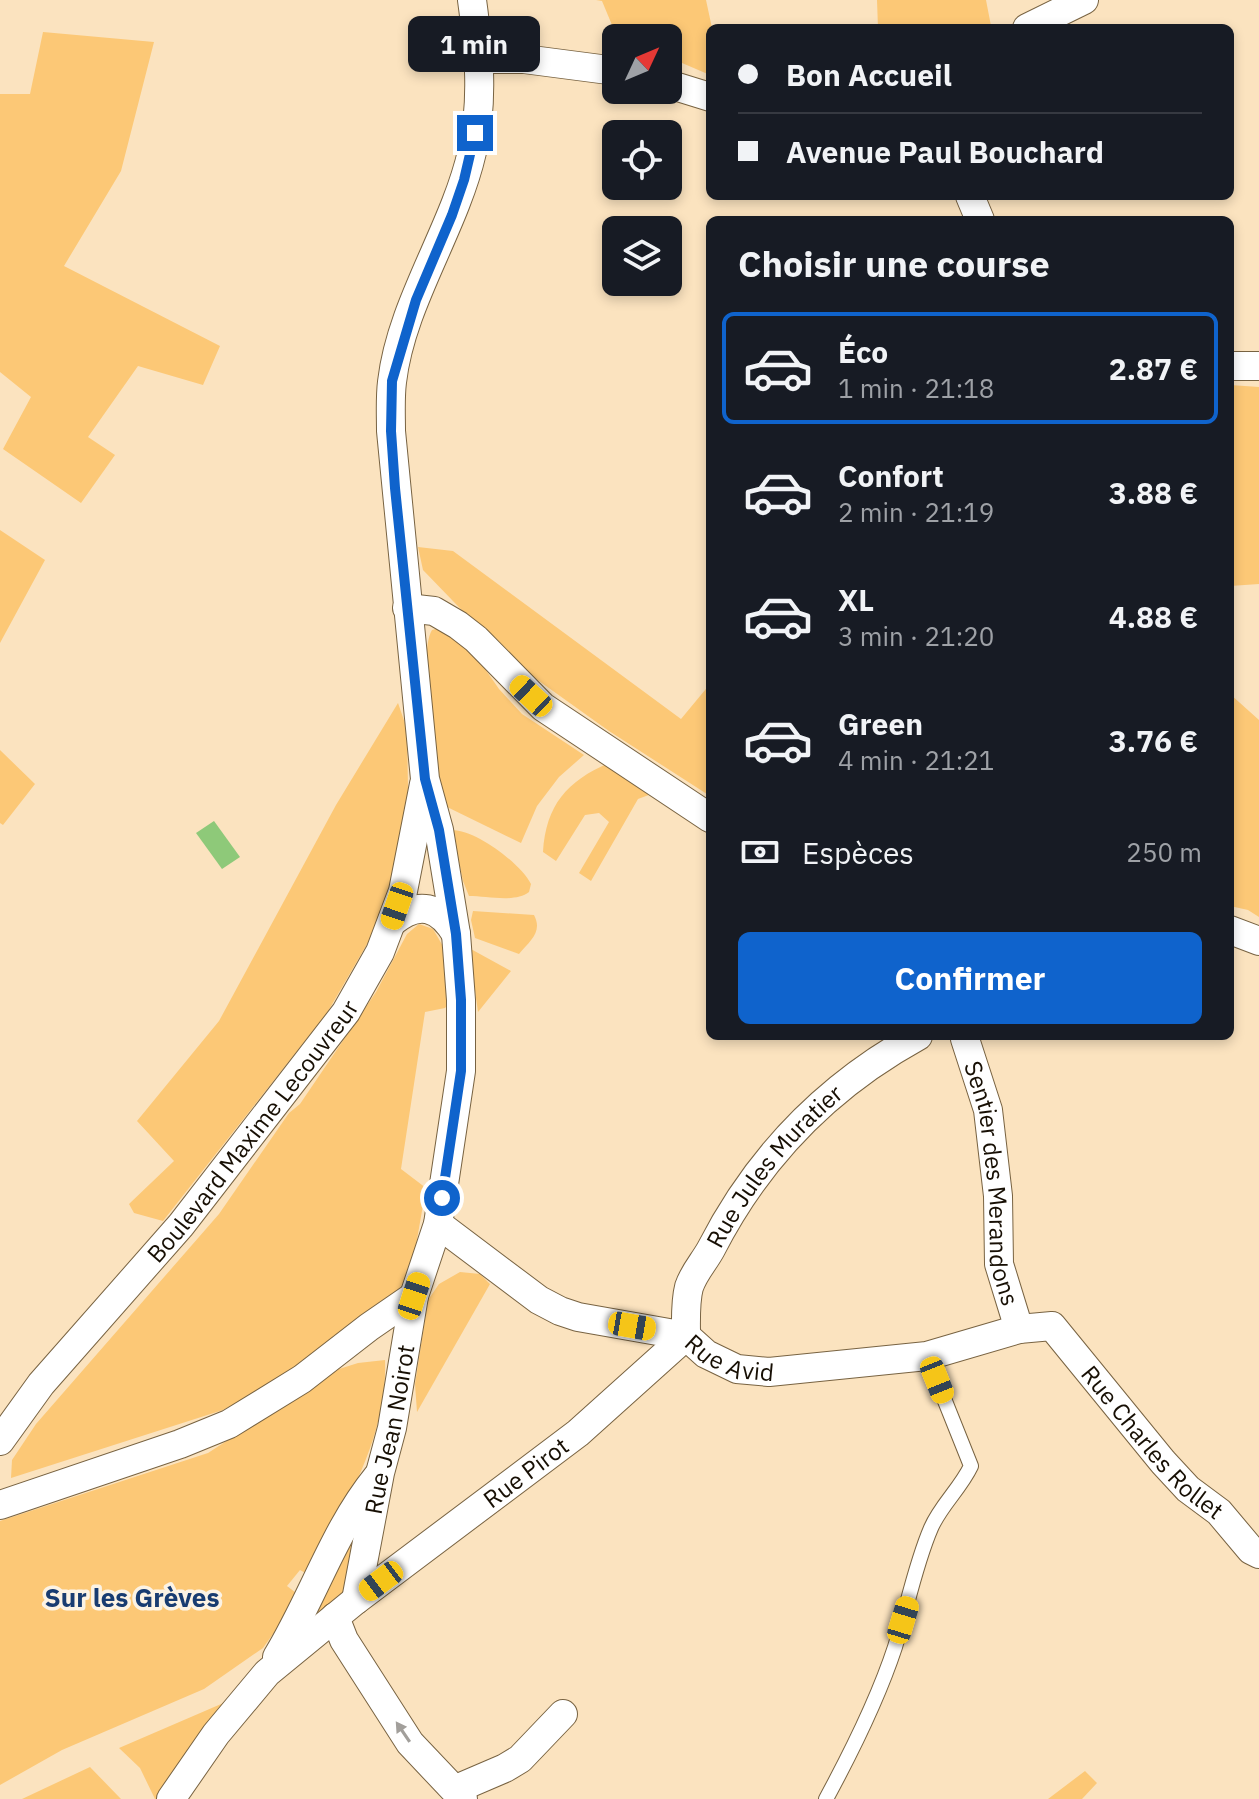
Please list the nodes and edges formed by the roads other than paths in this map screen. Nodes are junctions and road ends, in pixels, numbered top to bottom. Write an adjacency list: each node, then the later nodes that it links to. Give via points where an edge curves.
1 (472, 0): 4 (street)
2 (1084, 0): 3 (street)
3 (1035, 24)
4 (480, 59): 5 (street); 10 (street, via 478,115 464,180 416,300 392,381 394,474)
5 (602, 69)
6 (682, 88): 7 (street)
7 (706, 96)
8 (1234, 366): 9 (street)
9 (1259, 366)
10 (407, 608): 11 (street); 12 (street, via 434,611 458,625 543,707)
11 (425, 779): 13 (street, Boulevard Maxime Lecouvreur); 15 (street, Rue Jean Noirot)
12 (706, 815)
13 (392, 922): 15 (street, via 412,909 431,910); 25 (street, Boulevard Maxime Lecouvreur, via 346,1012 310,1062 181,1225 41,1384)
14 (1234, 932): 16 (street)
15 (456, 934): 19 (street, Rue Jean Noirot, via 461,1071)
16 (1259, 941)
17 (911, 1040): 23 (street, Rue Jules Muratier, via 812,1110 764,1164 694,1274)
18 (969, 1040): 22 (street, Sentier des Merandons, via 988,1110 999,1264)
19 (438, 1224): 20 (street, Rue Jean Noirot); 23 (street, Rue Avid, via 560,1311)
20 (414, 1296): 26 (street, Rue Jean Noirot); 27 (street, via 302,1379 229,1424)
21 (1052, 1326): 22 (street, Rue Avid); 28 (street, Rue Charles Rollet, via 1163,1462)
22 (1019, 1329): 24 (street, Rue Avid)
23 (686, 1336): 24 (street, Rue Avid, via 720,1363 753,1371); 29 (street, Rue Pirot, via 578,1433)
24 (927, 1356): 34 (lane, via 971,1466 930,1529 894,1650)
25 (0, 1441)
26 (380, 1473): 29 (street, Rue Jean Noirot); 30 (street, via 357,1501)
27 (0, 1505)
28 (1259, 1554)
29 (346, 1609): 30 (street, Rue Pirot); 32 (street, one-way to 29, via 410,1743 344,1640)
30 (267, 1673): 33 (street)
31 (563, 1714): 32 (street, via 520,1759)
32 (459, 1794)
33 (171, 1799)
34 (826, 1799)

